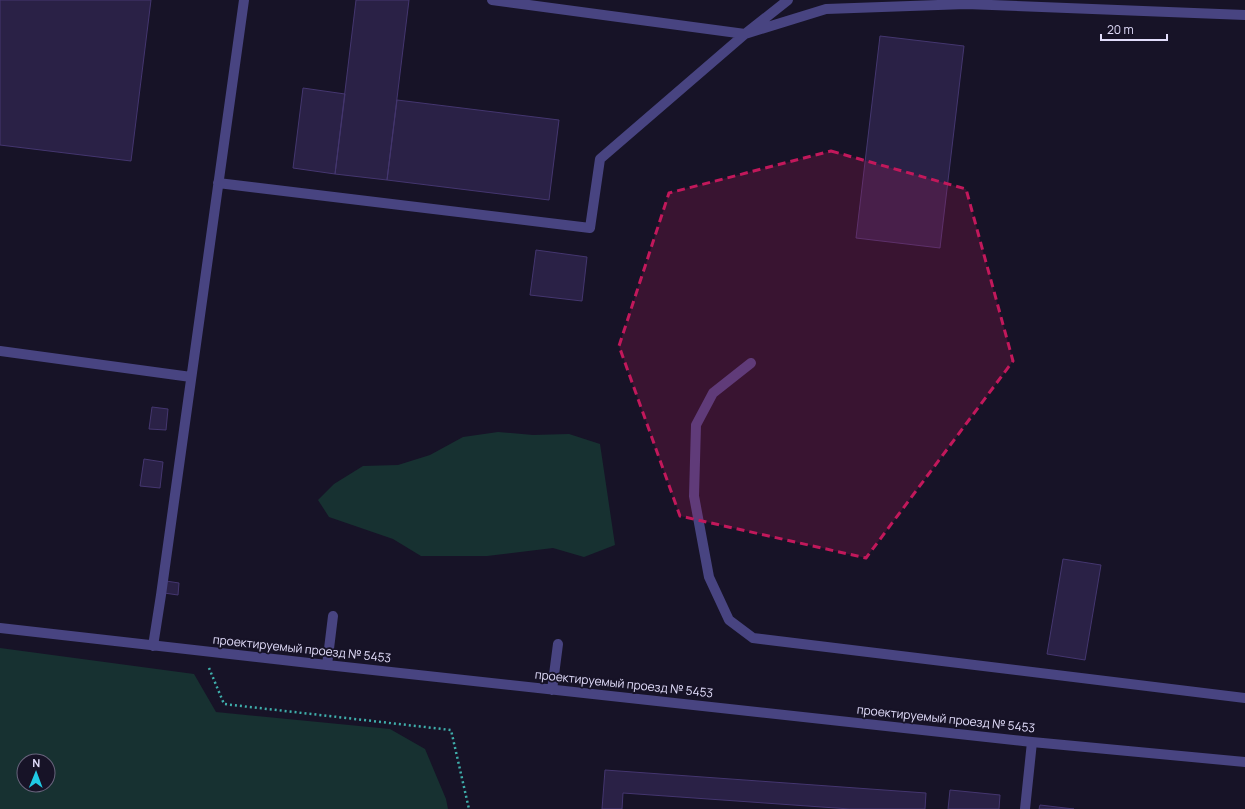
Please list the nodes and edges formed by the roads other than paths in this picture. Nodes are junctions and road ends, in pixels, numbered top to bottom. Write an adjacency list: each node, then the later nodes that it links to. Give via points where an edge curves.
1 (244, 0): 6 (street)
2 (492, 0): 5 (street)
3 (788, 0): 5 (street)
4 (1245, 15): 5 (street, via 966,4 826,9)
5 (745, 34): 6 (street, via 600,159 590,228)
6 (218, 182): 9 (street)
7 (0, 352): 9 (street)
8 (751, 363): 16 (street, via 713,393 696,425 694,496 709,577 729,620 753,638)
9 (191, 377): 13 (street)
10 (333, 616): 14 (street)
11 (0, 628): 13 (street, проектируемый проезд № 5453)
12 (558, 644): 15 (street)
13 (153, 646): 14 (street, проектируемый проезд № 5453)
14 (327, 665): 15 (street, проектируемый проезд № 5453)
15 (552, 690): 17 (street, проектируемый проезд № 5453)
16 (1245, 698)
17 (1032, 742): 18 (street, проектируемый проезд № 5453); 19 (street)
18 (1245, 762)
19 (1025, 809)

